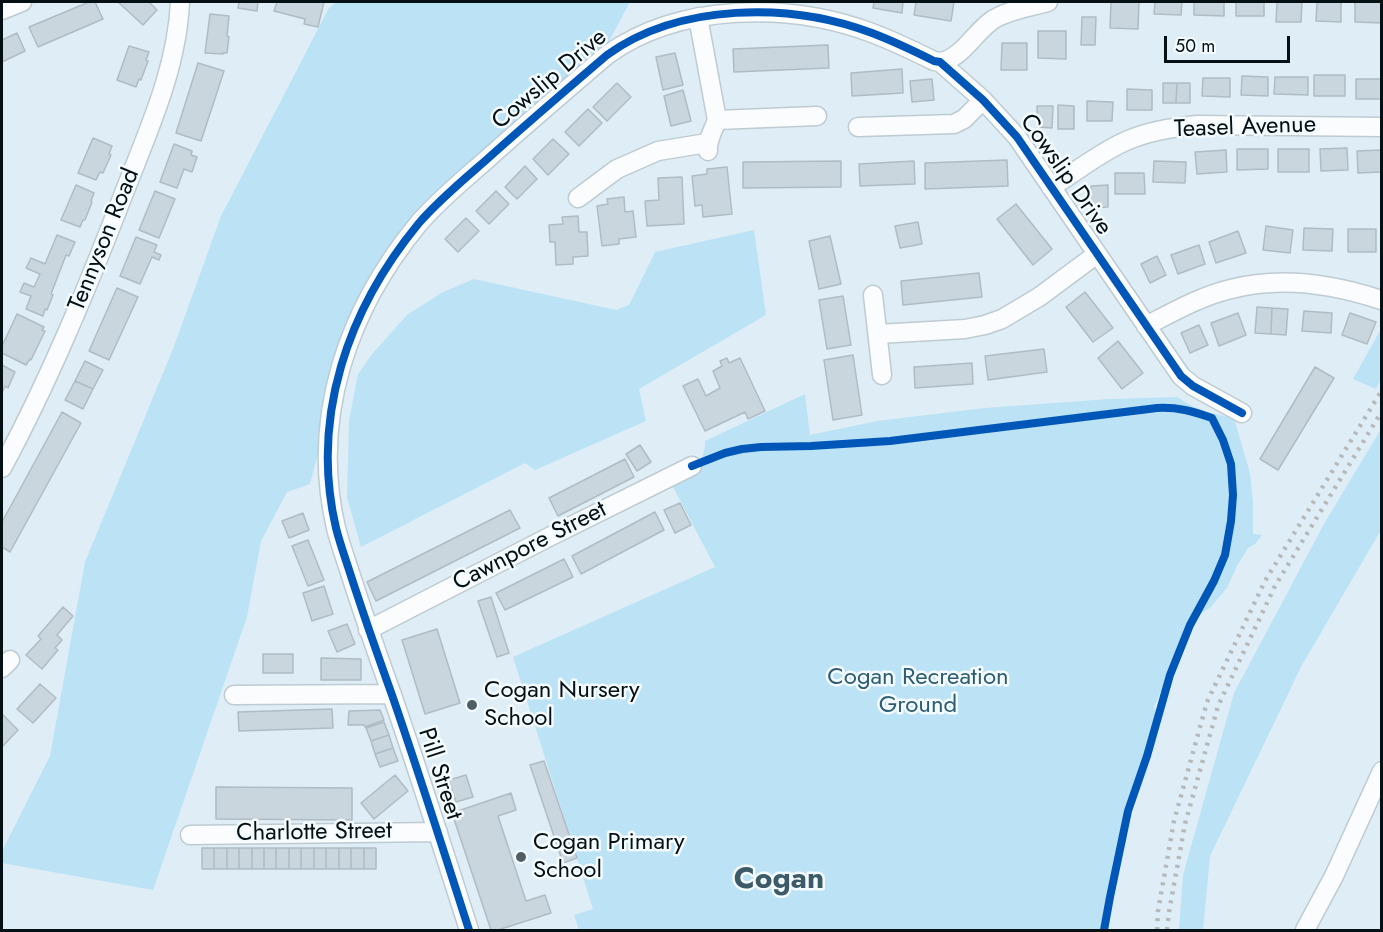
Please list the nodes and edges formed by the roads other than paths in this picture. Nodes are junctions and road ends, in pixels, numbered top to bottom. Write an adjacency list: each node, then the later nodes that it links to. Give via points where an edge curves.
1 (22, 2): 4 (street)
2 (180, 2): 22 (street, Tennyson Road, via 174,50 154,115 70,325)
3 (1048, 2): 6 (street, via 1006,12 980,30 961,51)
4 (2, 10)
5 (698, 17): 6 (street, Cowslip Drive, via 775,13 821,19 870,32); 9 (street); 23 (street, Cowslip Drive, via 652,30 607,55 431,210 376,284 344,354 328,428 335,526)
6 (940, 62): 7 (street, Cowslip Drive)
7 (983, 100): 10 (street, via 954,124); 12 (street, Cowslip Drive, via 1017,137)
8 (817, 116): 9 (street)
9 (717, 120): 13 (street, via 707,147 657,151 617,169)
10 (858, 127)
11 (1382, 127): 12 (street, Teasel Avenue, via 1174,127 1125,142)
12 (1051, 187): 14 (street, Cowslip Drive)
13 (578, 198)
14 (1097, 255): 17 (street, Cowslip Drive); 18 (street, via 1002,319 965,329)
15 (873, 295): 18 (street)
16 (1381, 300): 17 (street, via 1310,284 1253,284 1204,298)
17 (1146, 326): 20 (street, Cowslip Drive, via 1181,376)
18 (878, 334): 19 (street)
19 (882, 375)
20 (1242, 413)
21 (692, 466): 23 (street, Cawnpore Street)
22 (2, 468)
23 (368, 630): 24 (street, Pill Street)
24 (392, 694): 25 (street); 27 (street, Pill Street)
25 (234, 695)
26 (1382, 771): 30 (street)
27 (438, 832): 28 (street, Charlotte Street); 29 (street, Pill Street)
28 (190, 835)
29 (469, 930)
30 (1305, 930)

